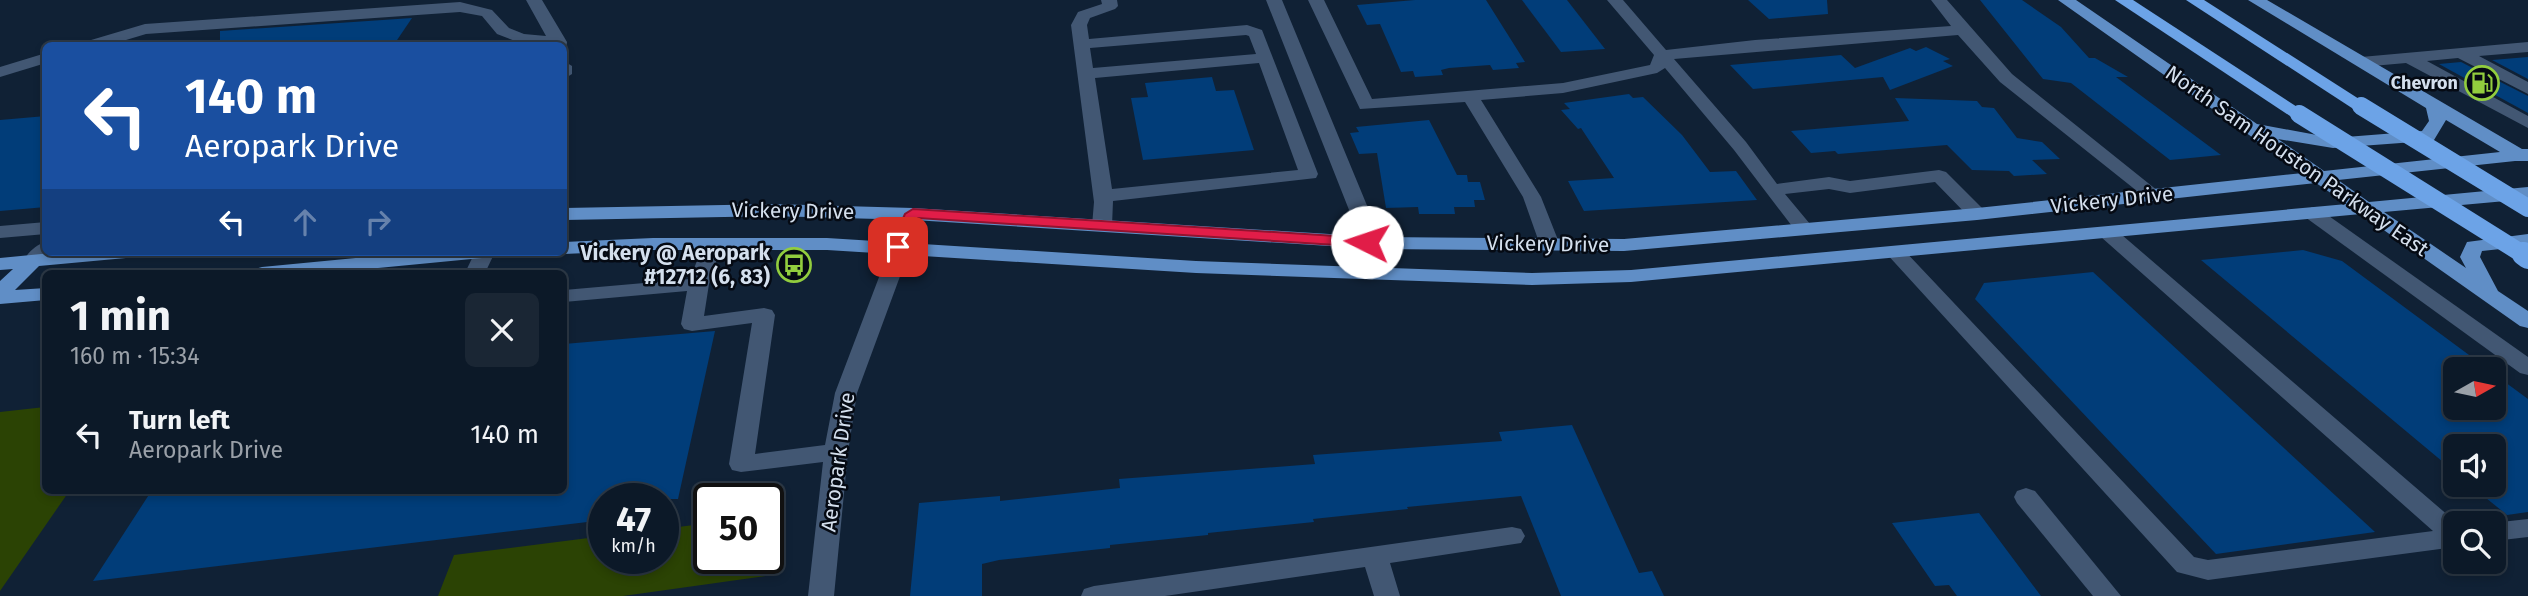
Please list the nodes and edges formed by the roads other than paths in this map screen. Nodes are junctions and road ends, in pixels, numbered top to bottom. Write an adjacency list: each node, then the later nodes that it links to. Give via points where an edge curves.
1 (534, 0): 14 (street)
2 (1109, 0): 15 (street, via 1110,6 1083,15)
3 (1274, 0): 31 (street)
4 (1316, 0): 26 (street, via 1366,105)
5 (1615, 0): 18 (street)
6 (1939, 0): 11 (street)
7 (2066, 0): 29 (main road, North Sam Houston Parkway East)
8 (2123, 0): 59 (highway, North Sam Houston Parkway East, bridge)
9 (2194, 0): 39 (highway, bridge)
10 (2256, 0): 22 (main road)
11 (1962, 30): 18 (street); 35 (street, via 2006,78)
12 (101, 42): 13 (street, via 145,29 460,7 487,13 503,31)
13 (547, 42)
14 (559, 42)
15 (1081, 44): 20 (street, via 1248,30 1256,33); 24 (street)
16 (2528, 47): 17 (street)
17 (2461, 53): 19 (street); 25 (street)
18 (1662, 55): 26 (street, via 1657,68 1563,88); 37 (street)
19 (2408, 57): 22 (street); 28 (street)
20 (1265, 58): 24 (street); 32 (street)
21 (42, 59): 23 (street)
22 (2361, 62): 27 (main road)
23 (0, 72)
24 (1086, 74): 36 (street)
25 (2528, 89)
26 (1470, 96): 53 (street, via 1532,197)
27 (2434, 104): 29 (main road, via 2438,121 2428,136 2333,143); 30 (main road)
28 (2528, 123)
29 (2245, 125): 33 (main road, North Sam Houston Parkway East)
30 (2525, 156): 33 (main road, Vickery Drive)
31 (1343, 170): 32 (street); 50 (street)
32 (1309, 174): 36 (street)
33 (2323, 178): 35 (main road, Vickery Drive); 38 (main road, North Sam Houston Parkway East)
34 (2528, 193): 38 (main road, Vickery Drive)
35 (2154, 195): 42 (main road, Vickery Drive)
36 (1104, 196): 44 (street)
37 (1777, 196): 42 (street, via 1840,196 1850,187 1939,176); 46 (street)
38 (2368, 208): 43 (main road, Vickery Drive); 66 (main road, North Sam Houston Parkway East)
39 (2528, 208)
40 (567, 214): 41 (main road, Vickery Drive, via 772,209)
41 (913, 214): 44 (main road, Vickery Drive); 54 (street, Aeropark Drive)
42 (1977, 214): 46 (main road, Vickery Drive); 51 (main road)
43 (2312, 214): 48 (main road, Vickery Drive); 69 (street)
44 (1102, 226): 50 (main road, Vickery Drive)
45 (42, 228): 47 (street)
46 (1805, 230): 53 (main road, Vickery Drive, via 1624,245)
47 (0, 232)
48 (2108, 233): 51 (main road, Vickery Drive); 72 (street)
49 (2528, 240): 66 (main road, via 2474,246 2470,257)
50 (1372, 243): 53 (main road, Vickery Drive); 62 (main road)
51 (2004, 243): 56 (main road, Vickery Drive)
52 (712, 244): 54 (main road, Vickery Drive); 55 (main road, Vickery Drive); 63 (street)
53 (1550, 244)
54 (898, 247): 62 (main road, Vickery Drive, via 1196,267); 70 (street, Aeropark Drive, via 846,393)
55 (567, 248)
56 (1895, 252): 62 (main road, Vickery Drive, via 1632,276 1532,279); 76 (street, via 2186,565 2208,570)
57 (39, 254): 60 (main road); 65 (main road)
58 (442, 256): 61 (main road)
59 (2528, 257)
60 (0, 264)
61 (294, 270)
62 (1375, 272)
63 (699, 284): 67 (street); 70 (street, via 692,324 764,315 741,464)
64 (42, 294): 65 (main road)
65 (0, 295)
66 (2490, 295): 68 (main road, North Sam Houston Parkway East)
67 (567, 296)
68 (2528, 321)
69 (2528, 368)
70 (836, 452): 78 (street, Aeropark Drive)
71 (2026, 497): 81 (street)
72 (2443, 526)
73 (2528, 527): 74 (street)
74 (2506, 530)
75 (1512, 536): 77 (street)
76 (2443, 539)
77 (1375, 556): 79 (street); 80 (street)
78 (821, 596)
79 (1094, 596)
80 (1387, 596)
81 (2108, 596)

